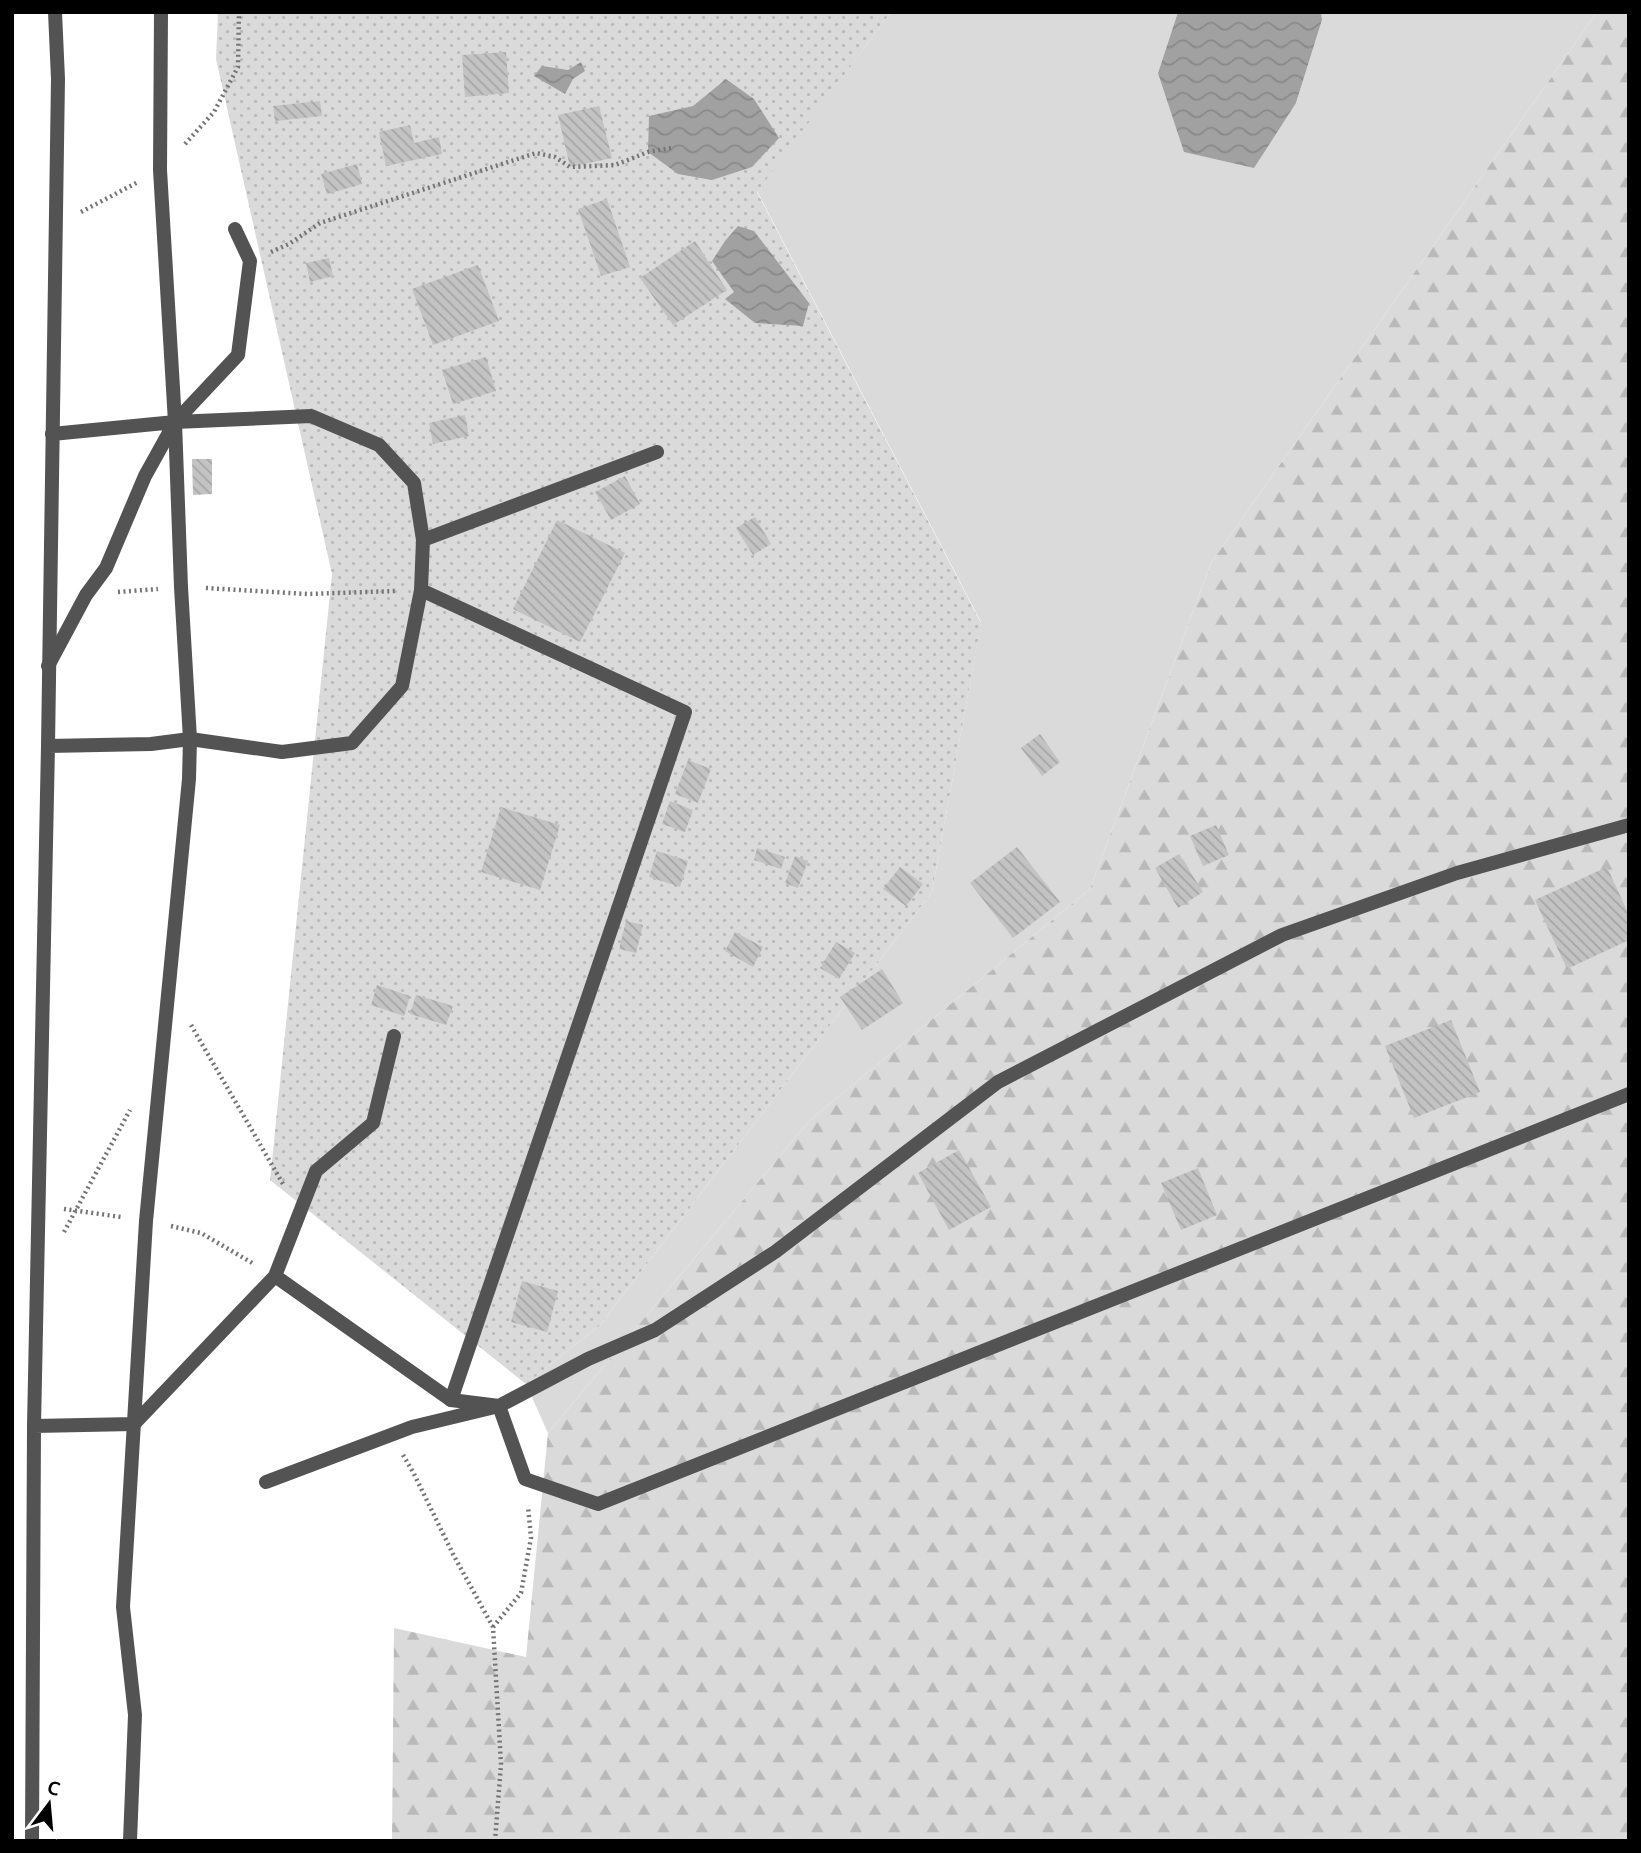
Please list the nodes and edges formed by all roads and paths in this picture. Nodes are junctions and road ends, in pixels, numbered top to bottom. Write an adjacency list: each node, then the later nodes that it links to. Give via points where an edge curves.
1 (55, 12): 7 (street)
2 (162, 12): 6 (street, via 160,170)
3 (671, 148): 5 (path, via 615,165 570,167 555,157 536,153 320,223)
4 (235, 229): 6 (street, via 250,261 238,355)
5 (289, 244)
6 (175, 422): 7 (street); 9 (street, via 310,416 379,445 414,483); 10 (street); 12 (street, via 145,476 106,568)
7 (52, 434): 13 (street)
8 (657, 452): 9 (street)
9 (423, 540): 11 (street)
10 (181, 587): 11 (path, via 307,594); 12 (path); 14 (street)
11 (421, 590): 14 (street, via 402,686 352,743 282,752); 24 (street, via 685,712)
12 (86, 595): 13 (street)
13 (48, 666): 15 (street)
14 (190, 739): 15 (street); 17 (street)
15 (48, 746): 27 (street)
16 (1629, 825): 25 (street, via 1457,873 1282,934 998,1082 775,1252 655,1330 587,1359)
17 (168, 985): 21 (path); 26 (street, via 146,1221)
18 (394, 1036): 21 (street, via 373,1124 316,1171)
19 (1629, 1094): 29 (street, via 598,1504)
20 (131, 1107): 22 (path)
21 (300, 1213): 23 (street)
22 (63, 1234)
23 (275, 1276): 24 (street); 26 (street)
24 (451, 1400): 25 (street)
25 (499, 1406): 28 (street); 29 (street)
26 (134, 1424): 27 (street); 33 (street, via 123,1607 135,1715)
27 (34, 1426): 32 (street)
28 (392, 1436): 30 (street); 31 (path)
29 (525, 1479): 31 (path, via 531,1538 521,1593)
30 (266, 1482)
31 (493, 1627): 34 (path, via 500,1764)
32 (32, 1841)
33 (130, 1841)
34 (495, 1841)

